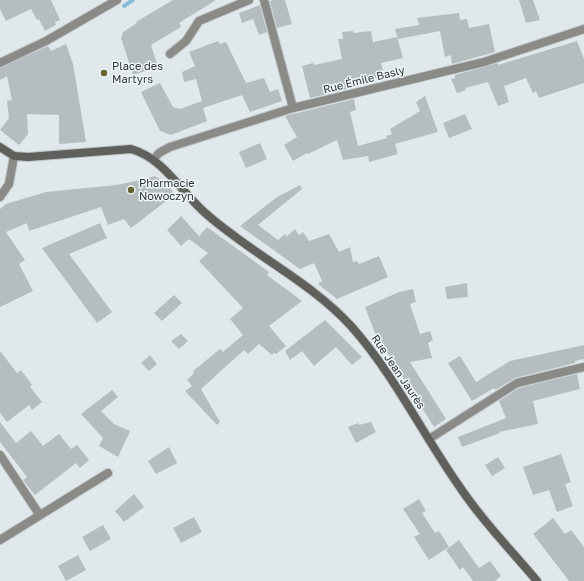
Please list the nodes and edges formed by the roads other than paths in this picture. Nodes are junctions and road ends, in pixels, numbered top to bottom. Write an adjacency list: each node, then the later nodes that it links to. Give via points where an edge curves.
1 (116, 0): 6 (street, via 46,41)
2 (249, 0): 5 (street, via 199,21 186,41)
3 (264, 0): 7 (street)
4 (584, 30): 7 (street, Rue Émile Basly, via 484,62)
5 (170, 54)
6 (0, 63)
7 (293, 108): 10 (street, Rue Émile Basly, via 170,147)
8 (0, 147): 9 (main road)
9 (14, 156): 10 (main road, Rue Jean Jaurès, via 131,149 143,152); 11 (street, via 9,184)
10 (153, 160): 13 (main road, Rue Jean Jaurès, via 203,211 317,295 349,324 375,354)
11 (0, 197)
12 (584, 366): 13 (street, via 517,383)
13 (429, 439): 18 (main road, Rue Jean Jaurès, via 481,516)
14 (0, 455): 16 (street)
15 (108, 473): 16 (street)
16 (39, 514): 17 (street)
17 (0, 540)
18 (537, 581)

